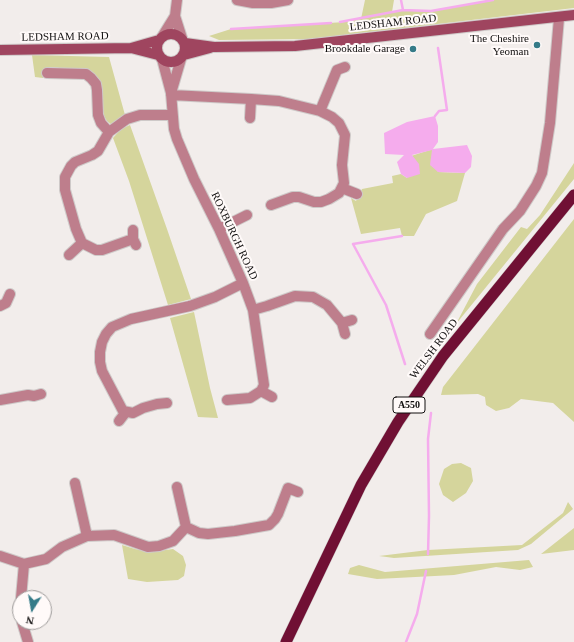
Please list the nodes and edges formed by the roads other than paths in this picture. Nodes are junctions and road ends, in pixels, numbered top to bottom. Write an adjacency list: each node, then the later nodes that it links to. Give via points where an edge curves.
1 (177, 0): 5 (street)
2 (237, 0): 3 (street, via 253,3)
3 (288, 0)
4 (574, 15): 6 (main road, LEDSHAM ROAD)
5 (175, 16): 7 (street); 8 (street)
6 (559, 18): 9 (main road, LEDSHAM ROAD, via 295,46); 36 (street, WELSH ROAD, via 550,123 542,173 520,211 503,229)
7 (161, 38): 8 (main road, LEDSHAM ROAD, via 173,34); 10 (main road, LEDSHAM ROAD); 12 (main road, via 157,50)
8 (184, 40): 9 (main road, LEDSHAM ROAD); 13 (main road, via 186,48)
9 (214, 47): 13 (main road, LEDSHAM ROAD)
10 (131, 48): 11 (main road, LEDSHAM ROAD); 12 (main road, LEDSHAM ROAD)
11 (0, 50)
12 (160, 57): 13 (main road, LEDSHAM ROAD, via 172,63); 16 (street, ROXBURGH ROAD)
13 (183, 57): 16 (street, ROXBURGH ROAD)
14 (338, 66): 18 (street)
15 (46, 73): 21 (street, via 86,74 91,78 96,84 98,115)
16 (171, 94): 17 (street); 19 (street, ROXBURGH ROAD)
17 (251, 99): 18 (street, via 279,101); 20 (street)
18 (320, 112): 22 (street, via 339,123 345,135)
19 (172, 115): 21 (street, via 140,115 127,119); 27 (street, ROXBURGH ROAD, via 176,140)
20 (250, 118)
21 (109, 132): 29 (street, via 98,151 76,162 65,177 65,190)
22 (342, 188): 23 (street); 25 (street, via 339,193 321,202 293,197)
23 (357, 194)
24 (574, 195): 55 (highway, WELSH ROAD / A550, via 443,356 398,422 361,485)
25 (271, 205)
26 (247, 215): 27 (street)
27 (219, 229): 31 (street, ROXBURGH ROAD)
28 (134, 238): 29 (street, via 102,250)
29 (82, 243): 30 (street)
30 (69, 255)
31 (243, 283): 32 (street, ROXBURGH ROAD); 43 (street, via 190,306 131,319 112,327 102,342 100,362 120,407)
32 (253, 310): 34 (street, via 304,295 321,300); 37 (street, ROXBURGH ROAD, via 264,385)
33 (352, 320): 34 (street)
34 (342, 323): 35 (street)
35 (345, 334)
36 (430, 334)
37 (261, 391): 38 (street); 41 (street, via 250,398)
38 (272, 397)
39 (37, 398): 40 (street, via 28,395)
40 (0, 400)
41 (227, 400)
42 (167, 403): 43 (street, via 133,413)
43 (126, 412): 44 (street)
44 (119, 420)
45 (75, 483): 49 (street)
46 (177, 487): 48 (street)
47 (298, 492): 48 (street, via 284,486 278,514 269,525 208,534)
48 (186, 527): 49 (street, via 173,541 159,546 148,547 114,535)
49 (87, 536): 51 (street, via 62,547 46,559)
50 (0, 556): 51 (street)
51 (24, 564): 52 (street)
52 (22, 590)
53 (24, 630): 54 (street)
54 (28, 642)
55 (286, 642)

